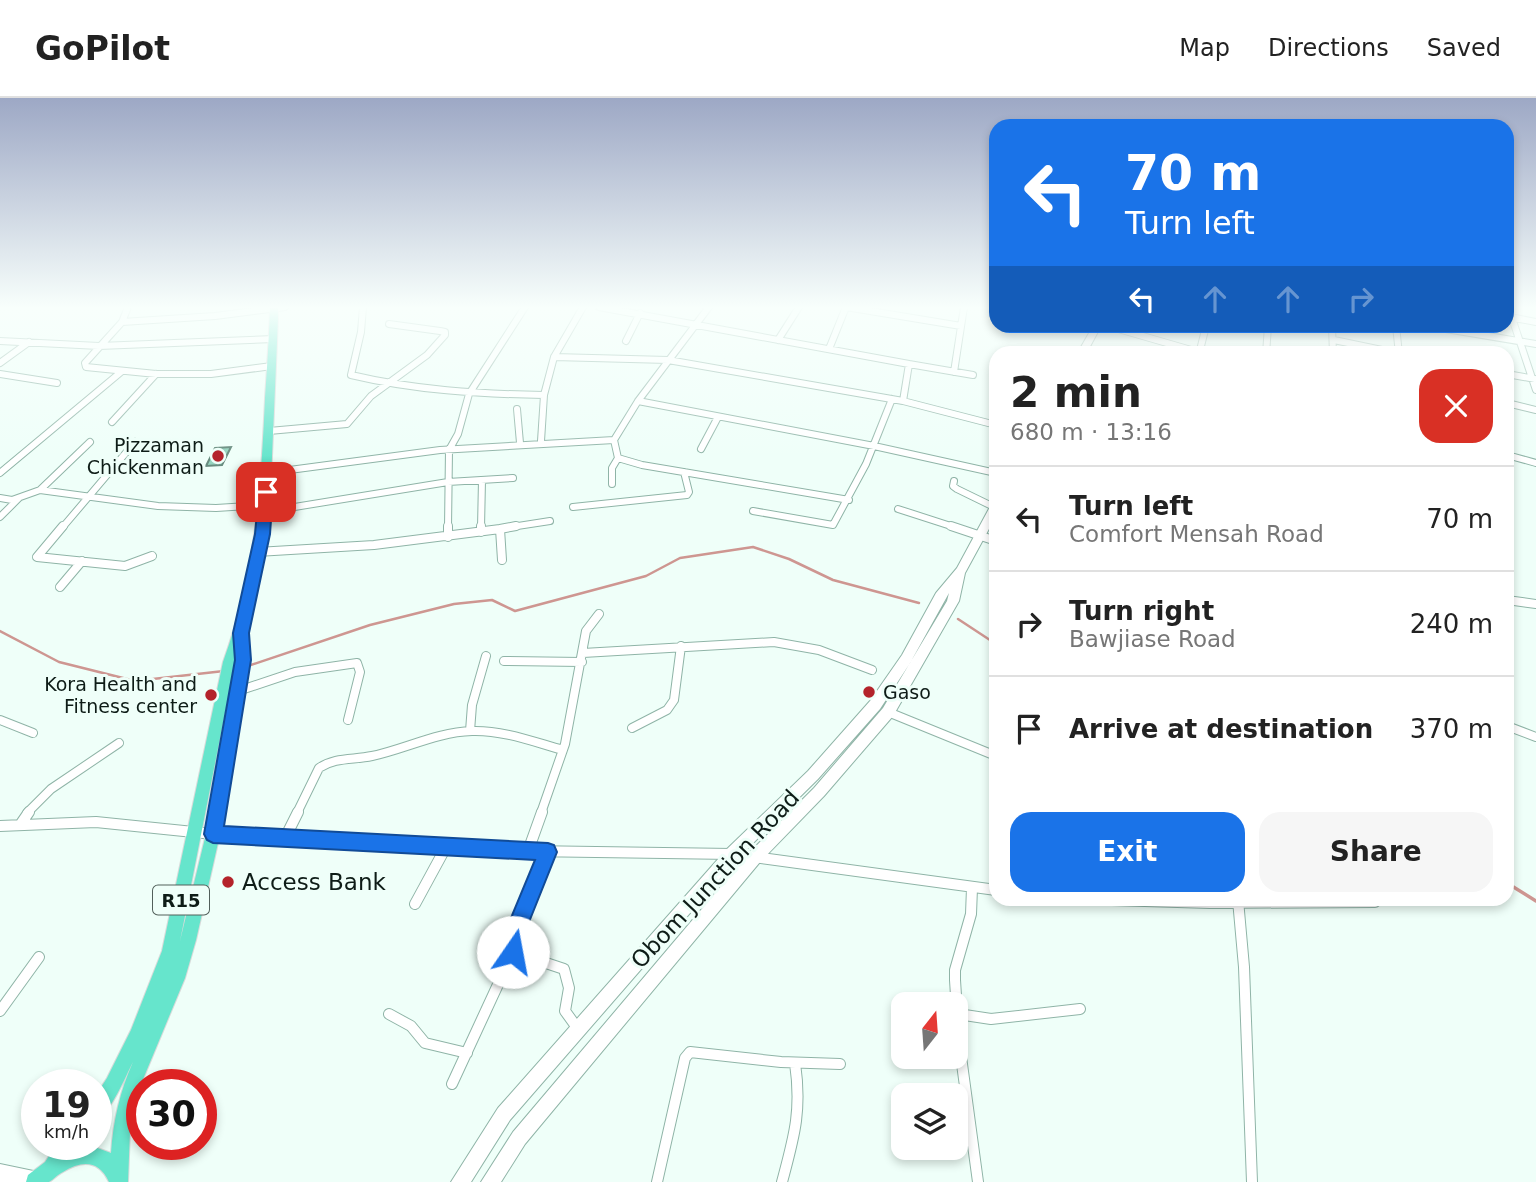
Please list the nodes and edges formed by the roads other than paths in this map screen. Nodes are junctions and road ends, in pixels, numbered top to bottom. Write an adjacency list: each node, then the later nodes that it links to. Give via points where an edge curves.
1 (554, 357): 26 (street)
2 (89, 358): 15 (street, via 86,367)
3 (273, 358): 14 (main road, R15)
4 (355, 358): 23 (street, via 351,375)
5 (424, 358): 23 (street)
6 (492, 358): 25 (street)
7 (576, 358): 12 (street)
8 (670, 358): 12 (street)
9 (875, 358): 13 (street)
10 (956, 358): 16 (street)
11 (1525, 358): 21 (street)
12 (668, 360): 27 (street); 28 (street)
13 (909, 364): 16 (street); 29 (street)
14 (272, 366): 18 (street, via 211,374); 36 (main road, R15)
15 (121, 372): 18 (street); 50 (street)
16 (954, 372): 20 (street)
17 (0, 374): 22 (street)
18 (156, 374): 34 (street)
19 (1514, 375): 21 (street)
20 (973, 376)
21 (1534, 379): 24 (street)
22 (57, 383)
23 (389, 384): 25 (street); 36 (street, via 371,396 347,424)
24 (1536, 390)
25 (469, 394): 26 (street); 44 (street)
26 (544, 396): 38 (street)
27 (892, 399): 29 (street); 42 (street)
28 (638, 401): 33 (street); 37 (street)
29 (903, 401): 35 (street)
30 (1514, 405): 32 (street)
31 (517, 409): 41 (street)
32 (1536, 410)
33 (718, 416): 42 (street); 43 (street)
34 (112, 422)
35 (989, 423)
36 (269, 431): 51 (main road, R15)
37 (614, 440): 38 (street); 46 (street)
38 (541, 441): 41 (street)
39 (90, 442): 57 (street)
40 (135, 442): 58 (street)
41 (520, 443): 44 (street)
42 (874, 446): 48 (street); 61 (street)
43 (702, 449)
44 (449, 450): 51 (street); 55 (street)
45 (1514, 457): 47 (street)
46 (618, 458): 49 (street); 56 (street, via 612,468)
47 (1536, 463)
48 (989, 471)
49 (684, 472): 61 (street); 63 (street, via 687,495)
50 (0, 473)
51 (267, 473): 64 (main road, R15)
52 (513, 478): 53 (street)
53 (482, 480): 55 (street); 71 (street)
54 (954, 481): 62 (street, via 957,489)
55 (448, 482): 64 (street); 73 (street)
56 (612, 484)
57 (40, 490): 58 (street); 60 (street)
58 (91, 496): 64 (street, via 168,507); 78 (street, via 37,557)
59 (0, 498): 60 (street)
60 (19, 498): 67 (street)
61 (849, 500): 66 (street, via 828,526)
62 (989, 503)
63 (573, 507)
64 (264, 508): 75 (main road, R15)
65 (898, 509): 72 (street)
66 (753, 511)
67 (0, 517)
68 (989, 517): 72 (main road, Obom Junction Road)
69 (550, 522): 70 (street)
70 (500, 529): 71 (street); 77 (street)
71 (481, 532): 73 (street)
72 (980, 534): 74 (street); 79 (main road, Obom Junction Road)
73 (447, 537): 75 (street)
74 (989, 538)
75 (257, 552): 89 (main road, R15)
76 (152, 556): 78 (street, via 125,566)
77 (502, 560)
78 (82, 561): 80 (street)
79 (961, 571): 90 (main road, Obom Junction Road, via 953,601); 109 (main road, Obom Junction Road, via 940,596 875,705 813,775)
80 (60, 587)
81 (1514, 601): 82 (street)
82 (1536, 604)
83 (599, 614): 86 (street, via 586,631)
84 (681, 646): 86 (street); 88 (street, via 774,642 819,650); 93 (street, via 674,700 667,710)
85 (486, 656): 95 (street)
86 (583, 657): 87 (street); 99 (street)
87 (504, 661)
88 (872, 670)
89 (235, 673): 92 (street, via 295,672 356,663 359,672); 103 (main road, R15); 104 (main road, R15)
90 (888, 712): 100 (street); 110 (main road, Obom Junction Road)
91 (0, 720): 96 (street)
92 (348, 720)
93 (632, 728)
94 (1514, 729): 97 (street)
95 (470, 731): 99 (street); 105 (street, via 324,764)
96 (33, 733)
97 (1536, 737)
98 (119, 743): 101 (street, via 47,792)
99 (564, 750): 107 (street)
100 (989, 753)
101 (20, 825): 102 (street); 103 (street, via 96,822)
102 (2, 827)
103 (196, 831): 104 (street); 128 (main road, R15, via 170,951)
104 (213, 834): 105 (street); 132 (main road, R15, via 177,978 132,1084 121,1131)
105 (285, 838): 106 (street)
106 (446, 847): 107 (street); 113 (street)
107 (528, 851): 108 (street)
108 (548, 852): 109 (street); 115 (street, via 511,942)
109 (732, 854): 110 (street); 122 (main road, Obom Junction Road)
110 (755, 857): 111 (street); 134 (main road, Obom Junction Road, via 545,1106)
111 (972, 888): 112 (street); 117 (street, via 971,914 955,970)
112 (989, 889)
113 (415, 904)
114 (1239, 906): 138 (street)
115 (513, 952): 122 (street, via 564,969 569,988 565,1011); 123 (street)
116 (39, 957): 119 (street)
117 (956, 992)
118 (1080, 1010): 121 (street, via 991,1019)
119 (0, 1011)
120 (389, 1014): 123 (street, via 411,1026 425,1043)
121 (968, 1016)
122 (578, 1029): 133 (main road, Obom Junction Road, via 504,1114)
123 (467, 1053): 127 (street)
124 (795, 1063): 125 (street); 135 (street, via 690,1052); 136 (street, via 798,1121)
125 (840, 1064)
126 (963, 1069): 137 (street)
127 (452, 1084)
128 (112, 1086)
129 (55, 1160): 131 (main road)
130 (0, 1173): 131 (main road)
131 (40, 1177): 132 (main road, via 71,1157 89,1154 104,1158)
132 (118, 1182)
133 (460, 1182)
134 (490, 1182)
135 (657, 1182)
136 (782, 1182)
137 (978, 1182)
138 (1252, 1182)

